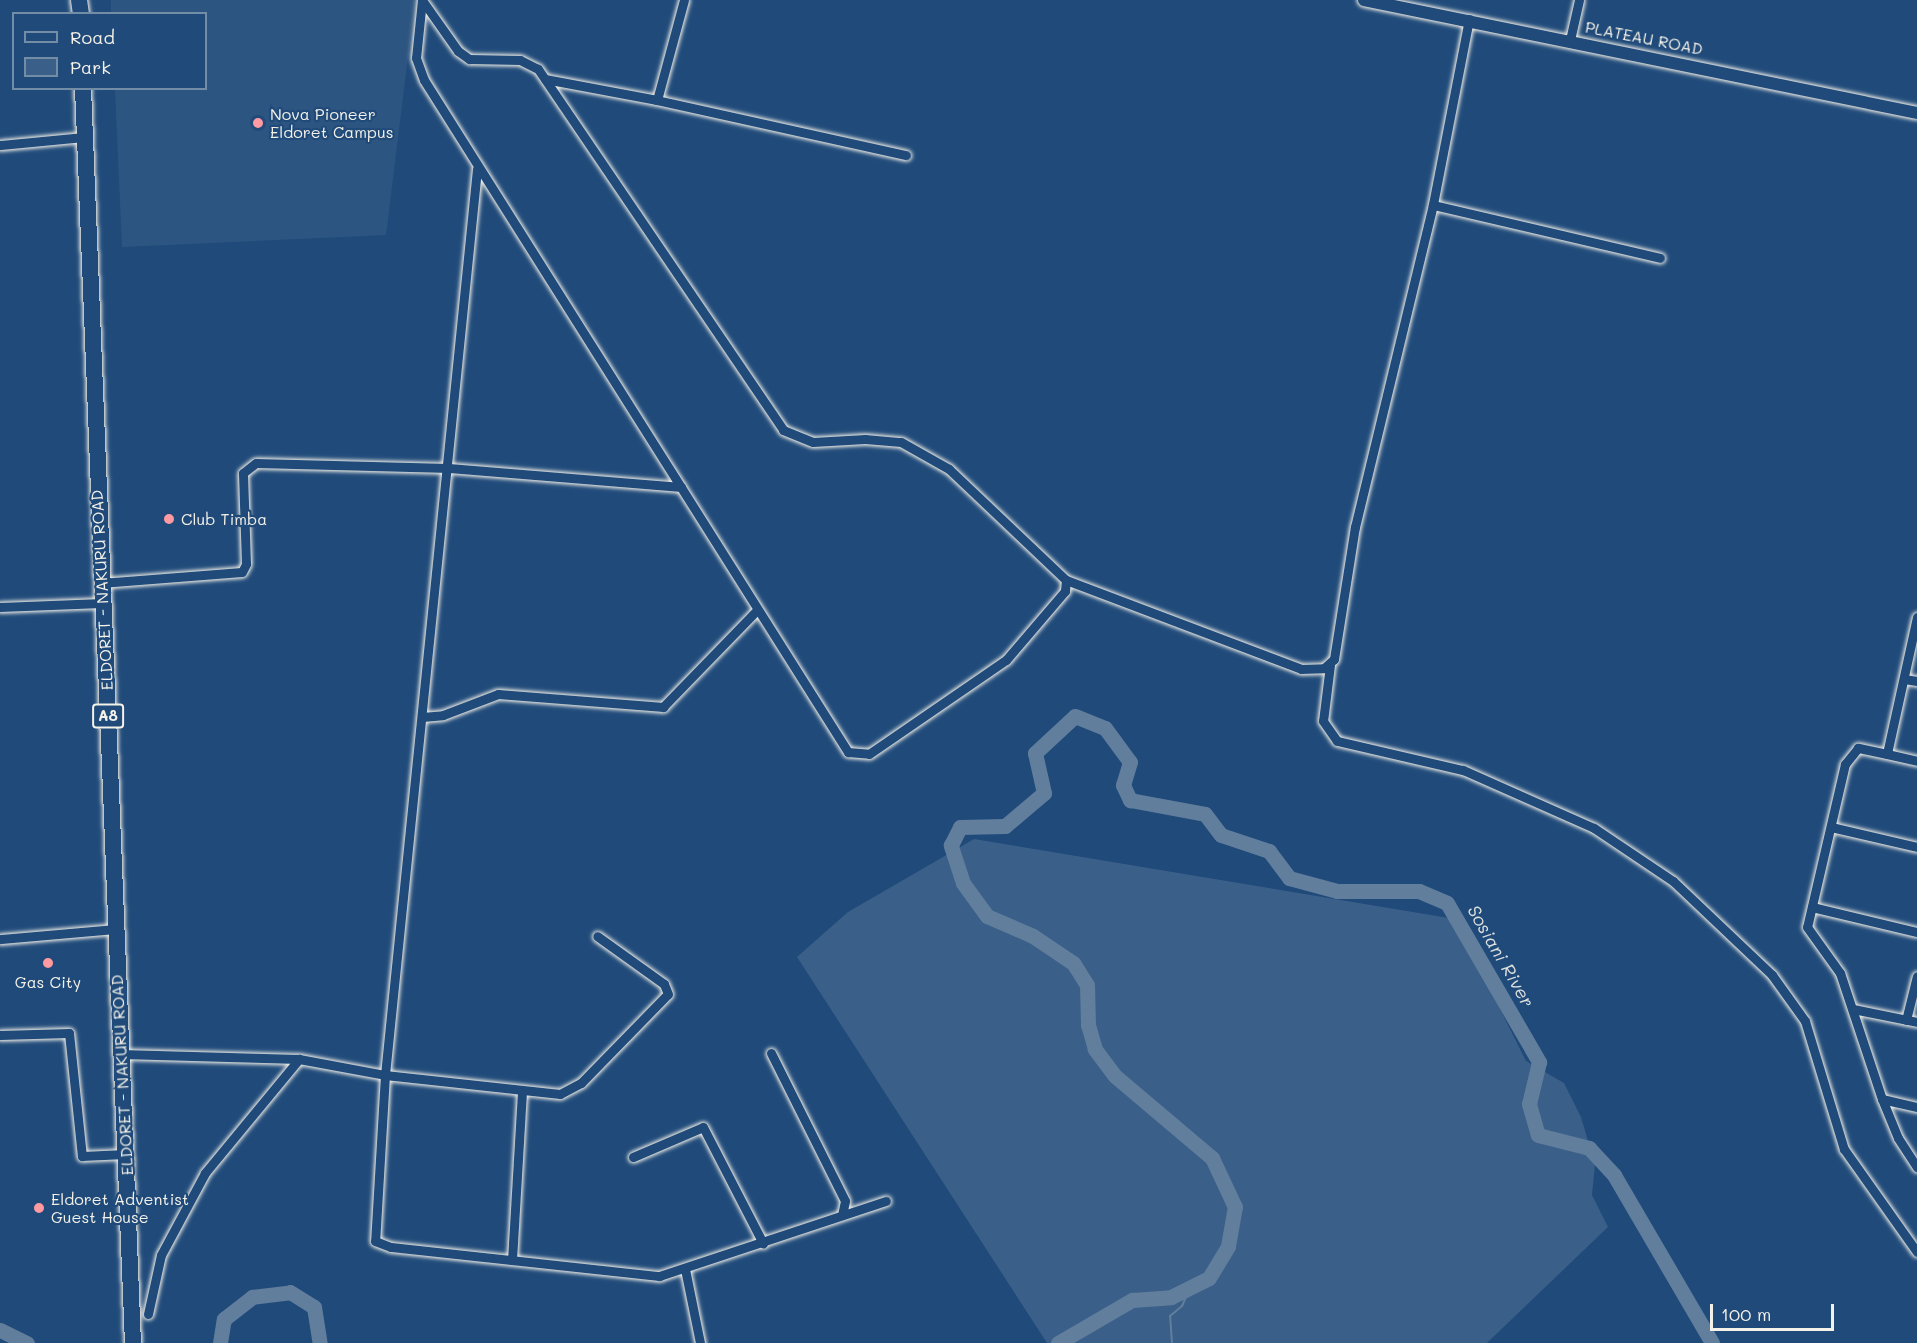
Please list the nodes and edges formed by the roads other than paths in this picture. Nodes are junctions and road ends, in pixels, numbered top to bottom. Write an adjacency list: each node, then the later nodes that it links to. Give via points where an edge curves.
1 (422, 0): 7 (street, via 468,59 520,60); 14 (street, via 418,69)
2 (684, 0): 9 (street)
3 (1364, 0): 5 (street, PLATEAU ROAD)
4 (1579, 0): 6 (street)
5 (1469, 19): 6 (street, PLATEAU ROAD); 15 (street)
6 (1569, 40): 10 (street, PLATEAU ROAD)
7 (545, 79): 9 (street); 19 (street, via 783,430 813,442 901,442 949,469)
8 (83, 90): 11 (highway, ELDORET - NAKURU ROAD / A8)
9 (657, 100): 13 (street)
10 (1917, 113)
11 (85, 137): 12 (street); 20 (highway, ELDORET - NAKURU ROAD / A8)
12 (0, 145)
13 (906, 155)
14 (477, 169): 17 (street); 18 (street)
15 (1433, 205): 16 (street); 25 (street, via 1355,527)
16 (1660, 258)
17 (449, 468): 18 (street); 20 (street, via 256,463 243,473 246,564 242,572); 28 (street)
18 (681, 487): 23 (street)
19 (1066, 580): 23 (street, via 1065,591 1006,660 862,756 848,752 838,742); 25 (street, via 1301,669)
20 (101, 583): 21 (highway, ELDORET - NAKURU ROAD / A8)
21 (102, 603): 22 (street); 34 (highway, ELDORET - NAKURU ROAD / A8)
22 (0, 607)
23 (757, 610): 28 (street, via 663,707 498,694 443,715)
24 (1917, 617): 26 (street)
25 (1330, 665): 56 (street, via 1323,721 1337,741 1463,770 1594,828 1673,881 1772,975 1805,1021 1844,1149)
26 (1904, 679): 27 (street); 29 (street)
27 (1917, 681)
28 (422, 717): 46 (street)
29 (1887, 754): 30 (street); 31 (street, via 1862,748 1850,752)
30 (1917, 761)
31 (1831, 827): 32 (street); 33 (street)
32 (1917, 847)
33 (1812, 907): 35 (street); 39 (street, via 1807,927 1810,936 1840,973)
34 (114, 929): 37 (street); 44 (highway, ELDORET - NAKURU ROAD / A8)
35 (1917, 932)
36 (597, 936): 47 (street, via 664,984 665,1000 581,1083 560,1094)
37 (0, 939)
38 (1917, 976): 40 (street)
39 (1853, 1009): 40 (street); 48 (street)
40 (1906, 1020): 41 (street)
41 (1917, 1022)
42 (0, 1035): 50 (street, via 69,1033 82,1156)
43 (771, 1053): 54 (street, via 845,1202)
44 (121, 1054): 45 (street); 50 (highway, ELDORET - NAKURU ROAD / A8)
45 (299, 1059): 46 (street); 59 (street, via 205,1173 161,1255)
46 (385, 1075): 47 (street); 57 (street, via 375,1241 387,1247)
47 (522, 1091): 57 (street)
48 (1882, 1099): 49 (street); 52 (street)
49 (1917, 1107)
50 (125, 1154): 60 (highway, ELDORET - NAKURU ROAD / A8)
51 (633, 1157): 55 (street, via 703,1127)
52 (1917, 1167)
53 (886, 1201): 54 (street)
54 (842, 1215): 55 (street)
55 (763, 1243): 58 (street)
56 (1917, 1252)
57 (512, 1260): 58 (street, via 659,1276)
58 (685, 1269): 61 (street)
59 (148, 1314)
60 (133, 1343)
61 (700, 1343)

